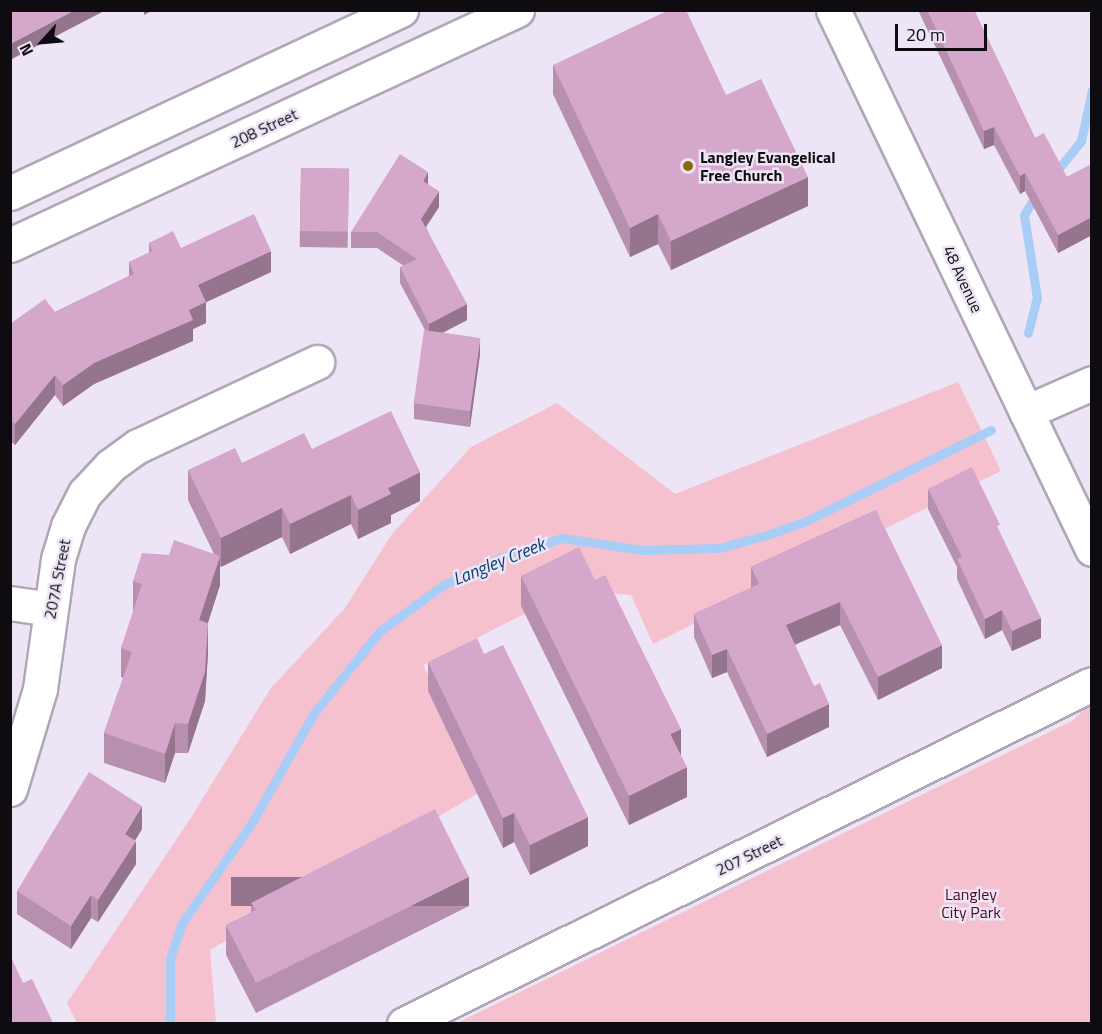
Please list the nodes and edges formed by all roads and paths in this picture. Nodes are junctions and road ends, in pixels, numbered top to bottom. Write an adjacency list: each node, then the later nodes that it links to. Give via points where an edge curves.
1 (401, 10): 4 (street)
2 (517, 10): 5 (street, 208 Street)
3 (833, 10): 8 (street, 48 Avenue)
4 (10, 194)
5 (10, 245)
6 (317, 362): 11 (street, 207A Street, via 166,431 110,466 85,493 68,526)
7 (1092, 383): 8 (street)
8 (1026, 412): 9 (street, 48 Avenue)
9 (1092, 549)
10 (10, 603): 11 (street)
11 (50, 609): 13 (street, 207A Street, via 34,716)
12 (1092, 684): 14 (street, 207 Street)
13 (10, 789)
14 (404, 1023)

